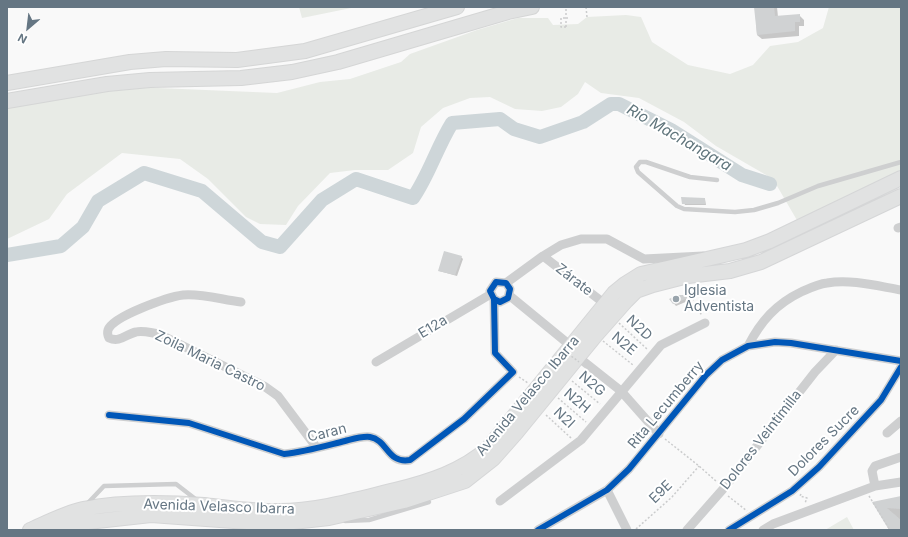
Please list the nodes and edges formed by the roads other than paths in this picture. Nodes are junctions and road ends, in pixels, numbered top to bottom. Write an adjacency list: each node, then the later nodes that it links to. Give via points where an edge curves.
1 (457, 7): 3 (main road, via 282,56 237,60 166,59 130,62)
2 (532, 7): 4 (main road, via 338,62 292,72 241,78 150,80 107,84)
3 (7, 83)
4 (7, 101)
5 (901, 162): 7 (lane, via 818,186 778,203 735,212 684,209 677,206 638,172 636,167 640,162 646,162 690,177)
6 (901, 178): 10 (main road, Avenida Velasco Ibarra, via 770,241 746,250)
7 (717, 180)
8 (901, 196): 16 (main road, Avenida Velasco Ibarra, via 761,262 730,271 688,276 653,285 636,291)
9 (543, 256): 10 (street, via 561,245 581,240 607,239 644,259 690,255); 11 (street); 16 (street, Zárate)
10 (717, 256): 16 (main road, Avenida Velasco Ibarra, via 641,274 625,284)
11 (506, 283): 13 (street, via 510,289); 14 (street, via 500,281 493,284)
12 (901, 290): 18 (street, via 844,282 813,287 769,313)
13 (510, 296): 14 (street, via 503,301); 20 (street)
14 (492, 297): 22 (street, E12a); 30 (street, Caran, via 495,352 513,372 464,419 410,460 402,462 370,437)
15 (241, 302): 30 (street, Zoila Maria Castro, via 182,295 145,307 116,321 108,329 107,334 109,338 120,340 136,332 158,334 264,386 278,396)
16 (608, 310): 20 (main road, Avenida Velasco Ibarra); 20 (main road, Avenida Velasco Ibarra, via 596,335)
17 (706, 323): 25 (street, via 661,345)
18 (748, 346): 19 (street, Rita Lecumberry, via 780,342); 29 (street, Rita Lecumberry, via 713,367)
19 (836, 350): 21 (street, Rita Lecumberry); 45 (street, Dolores Veintimilla, via 815,372 723,489)
20 (573, 353): 24 (main road, Avenida Velasco Ibarra); 24 (main road, Avenida Velasco Ibarra, via 564,374); 25 (street)
21 (901, 361)
22 (376, 362)
23 (901, 367): 46 (street, Dolores Sucre, via 881,400 819,468 798,486)
24 (543, 390): 39 (main road, Avenida Velasco Ibarra, via 480,455 459,468 433,479 306,510); 40 (main road, Avenida Velasco Ibarra, via 538,407 493,459 465,481 404,501)
25 (621, 391): 29 (street); 35 (street, via 577,443)
26 (109, 414): 30 (street, Caran, via 189,423 284,454)
27 (901, 421): 28 (street)
28 (887, 433)
29 (659, 434): 34 (street, Rita Lecumberry)
30 (317, 448)
31 (901, 457): 33 (street, via 875,466 872,471)
32 (901, 482): 33 (street)
33 (875, 486): 47 (street)
34 (607, 490): 43 (street, Rita Lecumberry); 44 (street)
35 (500, 501)
36 (429, 502): 40 (lane, via 369,520)
37 (204, 505): 38 (main road, Avenida Velasco Ibarra, via 140,503); 38 (lane, via 176,484 104,486); 39 (main road, Avenida Velasco Ibarra)
38 (83, 509): 41 (main road, Avenida Velasco Ibarra)
39 (226, 514): 40 (main road, Avenida Velasco Ibarra, via 275,524); 42 (main road, Avenida Velasco Ibarra, via 152,515 88,522)
40 (329, 518)
41 (30, 530)
42 (56, 530)
43 (538, 530)
44 (627, 530)
45 (687, 530)
46 (729, 530)
47 (763, 530)

